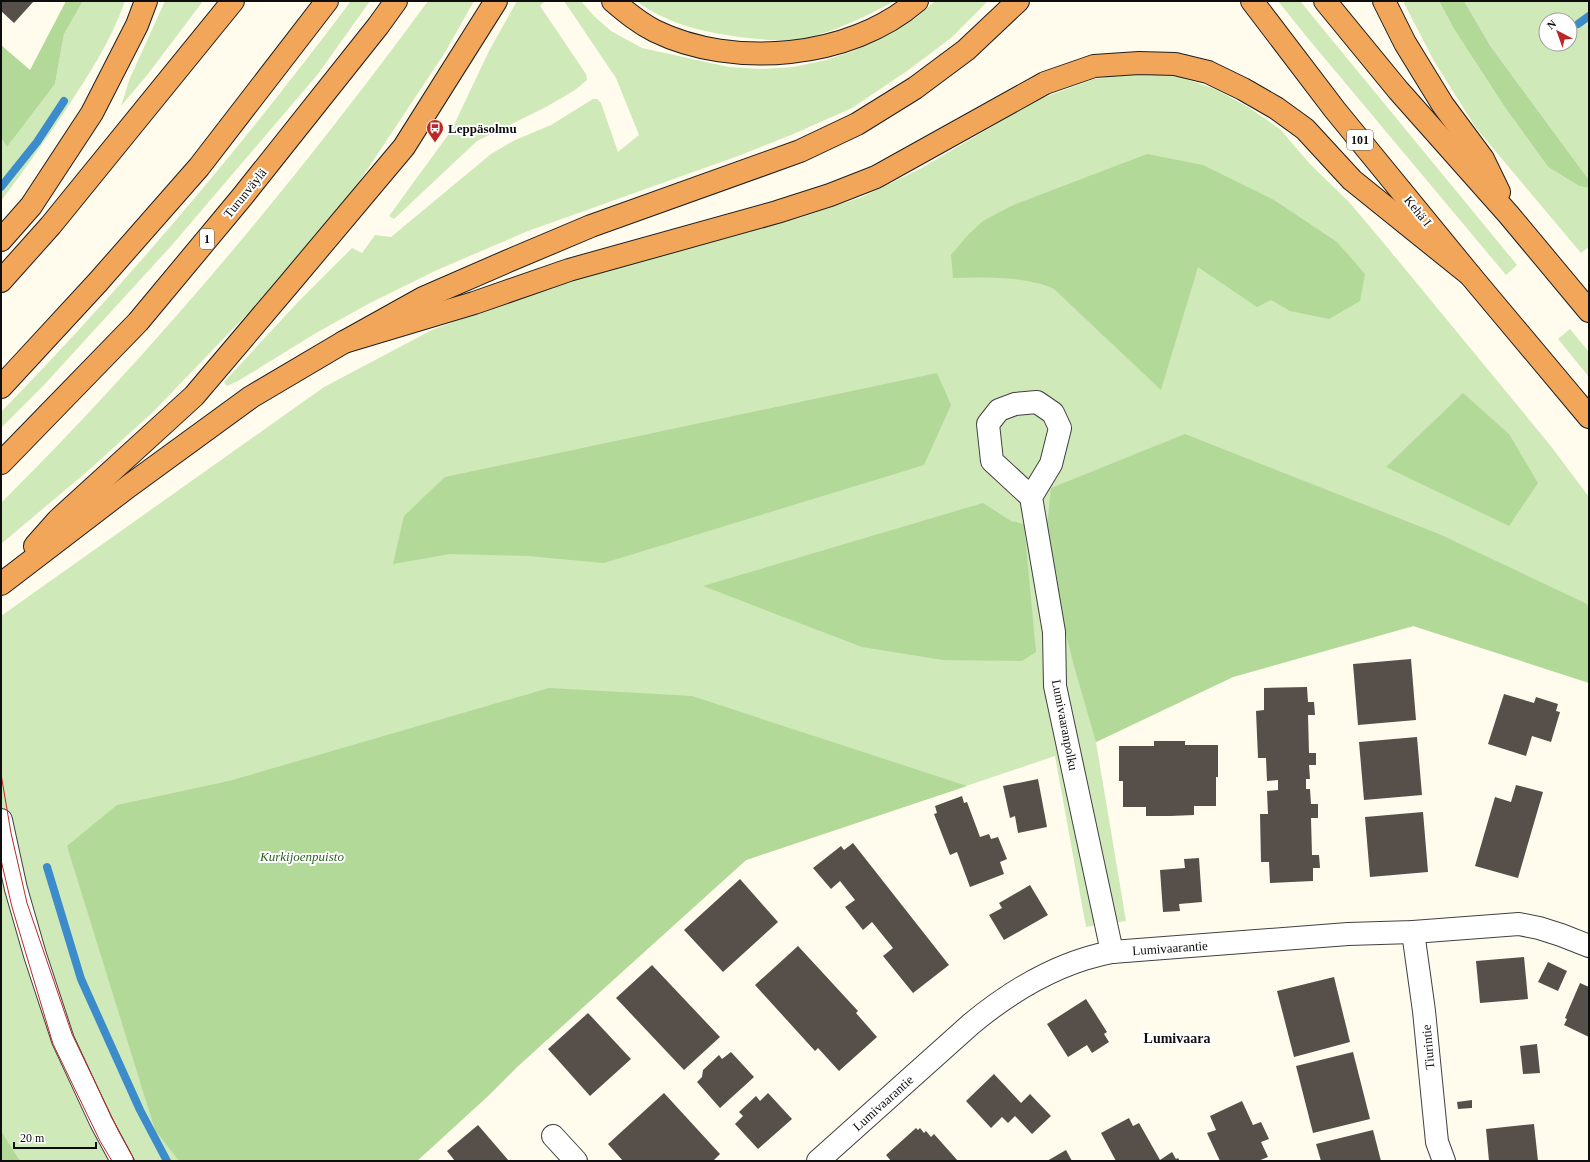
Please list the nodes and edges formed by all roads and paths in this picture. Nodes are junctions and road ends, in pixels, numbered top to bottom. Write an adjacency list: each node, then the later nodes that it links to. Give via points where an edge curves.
1 (146, 1): 13 (highway, via 138,24 92,113 31,206)
2 (233, 1): 15 (highway, via 51,225)
3 (327, 1): 18 (highway, via 199,166 98,282)
4 (396, 1): 20 (highway, Turunväylä / 1, via 242,197 138,322)
5 (496, 1): 22 (highway, via 404,146 194,396 58,520)
6 (613, 1): 7 (highway, via 629,15 678,40 734,52 770,54 825,46 854,37 906,10)
7 (917, 1)
8 (1018, 1): 17 (highway, via 966,50 915,88 857,124 800,151 591,226 508,261 423,298)
9 (1325, 1): 12 (highway, via 1398,90)
10 (1384, 1): 12 (highway, via 1405,43 1443,105 1483,159)
11 (1253, 2): 14 (highway, Kehä I / 101, via 1336,110)
12 (1510, 215): 16 (highway)
13 (1, 240)
14 (1470, 275): 17 (highway, via 1352,180 1305,129 1276,108 1243,88 1208,72 1175,64 1139,63 1094,66 1045,83 876,177 830,195 569,270 474,303); 19 (highway, Kehä I / 101)
15 (1, 281)
16 (1589, 311)
17 (344, 342): 22 (highway, via 252,397 129,486)
18 (1, 387)
19 (1589, 417)
20 (1, 463)
21 (1031, 497): 26 (street, Lumivaaranpolku, via 1054,632 1055,686)
22 (1, 584)
23 (1, 820): 28 (street, via 16,888 63,1040 100,1122)
24 (1413, 932): 25 (street, Lumivaarantie, via 1519,924 1561,935); 26 (street, Lumivaarantie, via 1348,934); 31 (street, Tiurintie, via 1437,1142)
25 (1589, 946)
26 (1112, 952): 30 (street, Lumivaarantie, via 1076,962 1049,974 1021,987 993,1006)
27 (553, 1136): 29 (street)
28 (122, 1161)
29 (576, 1161)
30 (818, 1161)
31 (1444, 1161)

